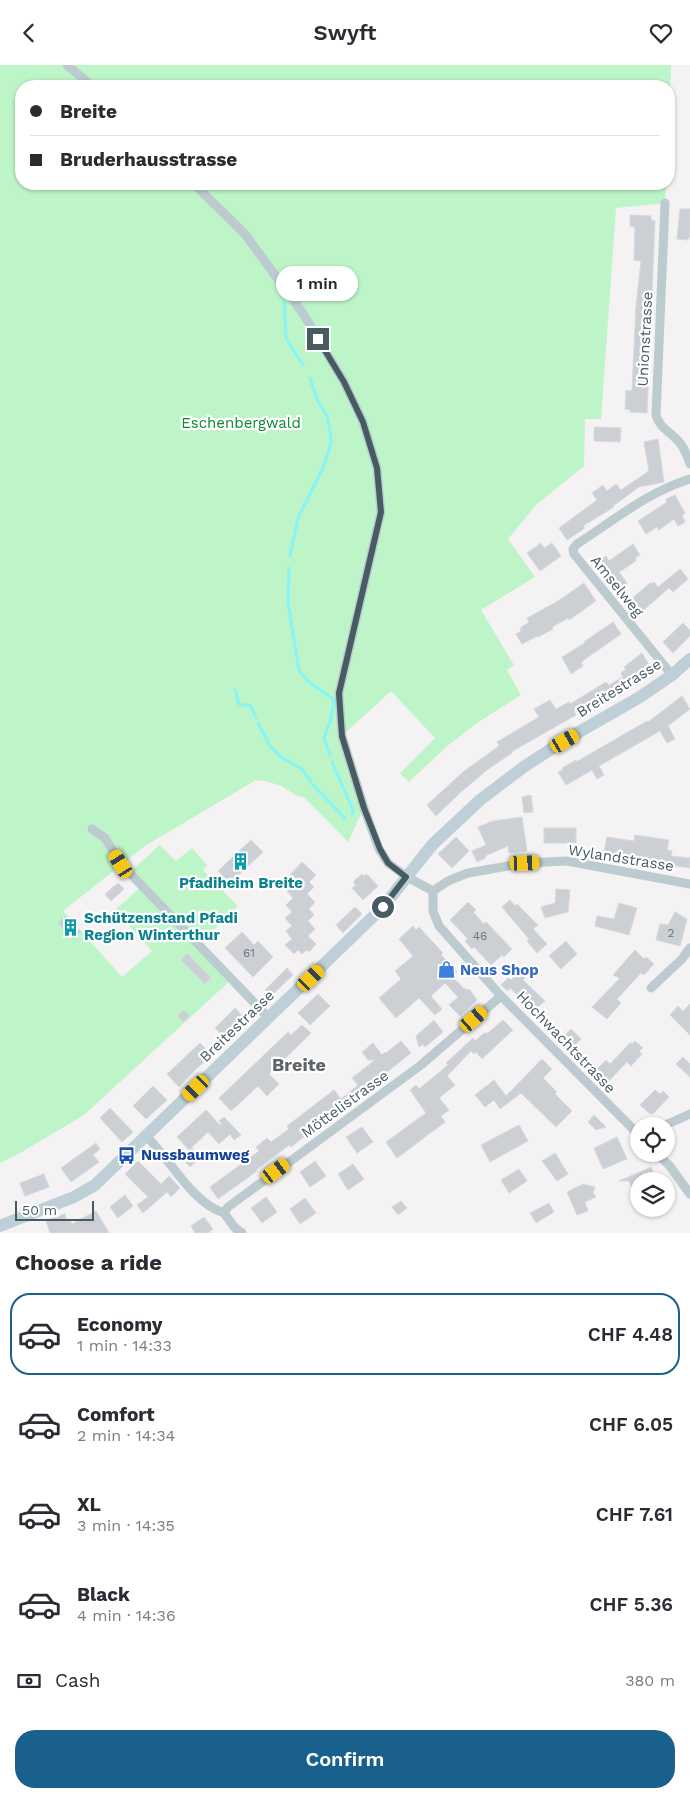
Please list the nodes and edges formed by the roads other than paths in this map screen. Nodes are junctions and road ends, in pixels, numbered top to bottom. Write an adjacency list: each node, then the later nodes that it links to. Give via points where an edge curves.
1 (67, 65): 2 (street)
2 (85, 80)
3 (200, 190): 10 (street, via 245,234 304,315 344,382 363,422 377,468 381,512 339,693 340,721 364,808 380,849 388,863)
4 (665, 203): 5 (street, Unionstrasse, via 656,415 658,422 686,451)
5 (690, 464)
6 (690, 479): 8 (street, Amselweg, via 656,492 573,549 574,555)
7 (690, 659): 8 (main road, Breitestrasse)
8 (672, 675): 10 (main road, Breitestrasse, via 505,780 432,845)
9 (92, 829): 16 (street, via 104,838 121,864)
10 (406, 877): 12 (street); 16 (main road, Breitestrasse, via 383,907)
11 (690, 884): 12 (street, Wylandstrasse, via 567,861 525,863 468,873)
12 (433, 891): 15 (street, Hochwachtstrasse, via 433,911 439,926)
13 (690, 948): 14 (street)
14 (651, 988)
15 (501, 996): 19 (street, Hochwachtstrasse); 23 (street, Möttelistrasse, via 421,1065)
16 (269, 1018): 20 (main road, Breitestrasse)
17 (690, 1114): 18 (street)
18 (675, 1121)
19 (630, 1126)
20 (146, 1137): 23 (street, via 188,1187 215,1211); 24 (main road, Breitestrasse, via 94,1185 66,1201)
21 (666, 1162): 22 (street)
22 (690, 1194)
23 (224, 1213): 25 (street)
24 (0, 1226)
25 (235, 1231)

